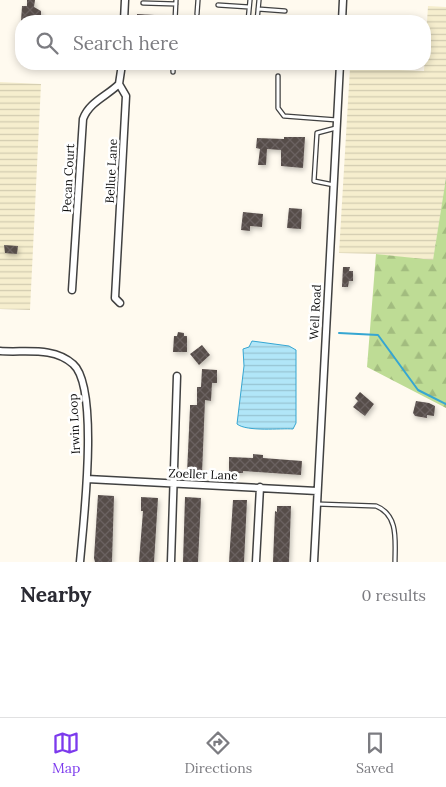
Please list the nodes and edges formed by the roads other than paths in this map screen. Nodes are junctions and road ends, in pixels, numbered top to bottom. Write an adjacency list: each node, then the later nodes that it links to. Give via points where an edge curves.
1 (126, 0): 13 (street)
2 (198, 0): 12 (lane)
3 (250, 0): 9 (lane)
4 (259, 0): 10 (lane)
5 (343, 0): 17 (street)
6 (176, 2): 7 (lane); 14 (lane)
7 (143, 3)
8 (218, 5): 9 (lane)
9 (249, 7): 15 (lane)
10 (258, 9): 11 (lane); 16 (lane)
11 (285, 11)
12 (197, 14)
13 (125, 15)
14 (175, 15)
15 (248, 15)
16 (258, 15)
17 (342, 15)
18 (121, 70): 21 (street, Bellue Lane)
19 (340, 70): 22 (street, Well Road)
20 (278, 76): 22 (lane, via 278,108 284,116)
21 (119, 84): 24 (street, Pecan Court, via 87,109 83,119); 25 (street, Bellue Lane, via 126,96 115,281 115,298)
22 (337, 124): 23 (street, Well Road); 23 (lane, via 317,133 314,181)
23 (334, 185): 31 (street, Well Road)
24 (72, 290)
25 (120, 304)
26 (0, 351): 28 (street, Irwin Loop, via 48,352 74,364 85,391)
27 (177, 376): 29 (street)
28 (87, 479): 29 (street, Zoeller Lane); 33 (street, Irwin Loop)
29 (172, 484): 30 (street, Zoeller Lane); 34 (street)
30 (260, 487): 31 (street, Zoeller Lane); 35 (street)
31 (317, 491): 32 (street, Well Road)
32 (317, 504): 36 (street, Well Road); 37 (lane, via 370,506 385,510 394,525)
33 (80, 562)
34 (171, 562)
35 (256, 562)
36 (314, 562)
37 (395, 562)

